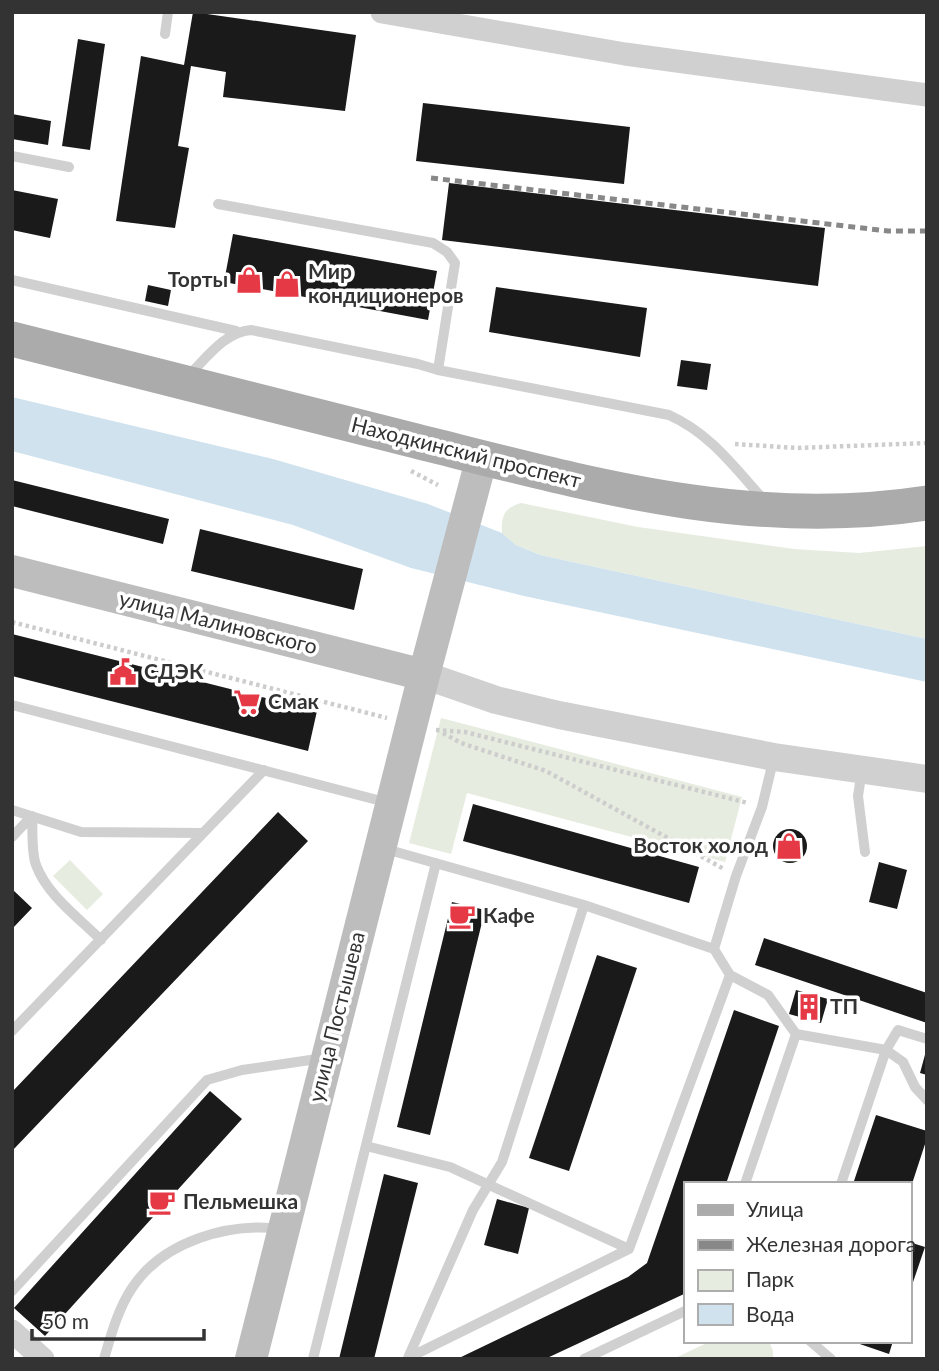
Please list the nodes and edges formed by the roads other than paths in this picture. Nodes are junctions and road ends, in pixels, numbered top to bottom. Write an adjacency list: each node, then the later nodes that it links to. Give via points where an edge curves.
1 (169, 12): 3 (lane)
2 (382, 12): 4 (street, via 625,54)
3 (166, 34)
4 (927, 95)
5 (12, 156): 6 (lane)
6 (69, 167)
7 (218, 204): 11 (lane, via 433,243 447,252 455,263)
8 (12, 280): 9 (lane)
9 (236, 331): 11 (lane, via 251,330); 12 (lane)
10 (12, 339): 12 (main road, Находкинский проспект)
11 (438, 370): 15 (lane, via 669,415 713,442)
12 (183, 382): 13 (main road, Находкинский проспект)
13 (482, 457): 15 (main road, Находкинский проспект, via 658,498); 17 (main road, улица Постышева)
14 (927, 503): 15 (main road, Находкинский проспект, via 853,512)
15 (774, 510)
16 (12, 571): 17 (main road, улица Малиновского)
17 (424, 675): 19 (street, via 496,700); 23 (main road, улица Постышева, via 425,728)
18 (12, 705): 20 (lane)
19 (774, 757): 21 (street); 33 (lane)
20 (264, 770): 23 (lane); 26 (lane)
21 (862, 771): 22 (street); 29 (lane, via 858,796)
22 (927, 779)
23 (391, 803): 28 (main road, улица Постышева)
24 (12, 810): 25 (lane)
25 (32, 816): 26 (lane, via 82,832); 27 (lane); 32 (lane, via 36,864 54,892)
26 (203, 833): 32 (lane)
27 (12, 837)
28 (380, 848): 30 (lane); 39 (main road, улица Постышева)
29 (865, 852)
30 (436, 863): 31 (lane); 41 (lane)
31 (584, 905): 33 (lane); 44 (lane, via 502,1161)
32 (101, 940): 35 (lane)
33 (714, 949): 34 (lane)
34 (730, 975): 36 (lane, via 768,995); 46 (lane)
35 (12, 1031)
36 (796, 1034): 38 (lane); 42 (lane)
37 (927, 1039): 38 (lane, via 898,1030)
38 (886, 1050): 40 (lane, via 903,1062); 43 (lane)
39 (327, 1057): 45 (main road, улица Постышева); 47 (lane, via 206,1080)
40 (927, 1100)
41 (366, 1146): 44 (lane, via 450,1167); 55 (lane)
42 (746, 1182)
43 (842, 1182)
44 (488, 1185): 46 (lane); 51 (lane)
45 (284, 1230): 53 (lane, via 235,1228 195,1240 158,1261 132,1287); 54 (main road, улица Постышева)
46 (629, 1249): 51 (lane)
47 (12, 1292)
48 (684, 1311): 56 (lane)
49 (12, 1331): 52 (street)
50 (812, 1343): 57 (lane)
51 (408, 1358)
52 (43, 1359)
53 (104, 1359)
54 (251, 1359)
55 (313, 1359)
56 (584, 1359)
57 (831, 1359)

